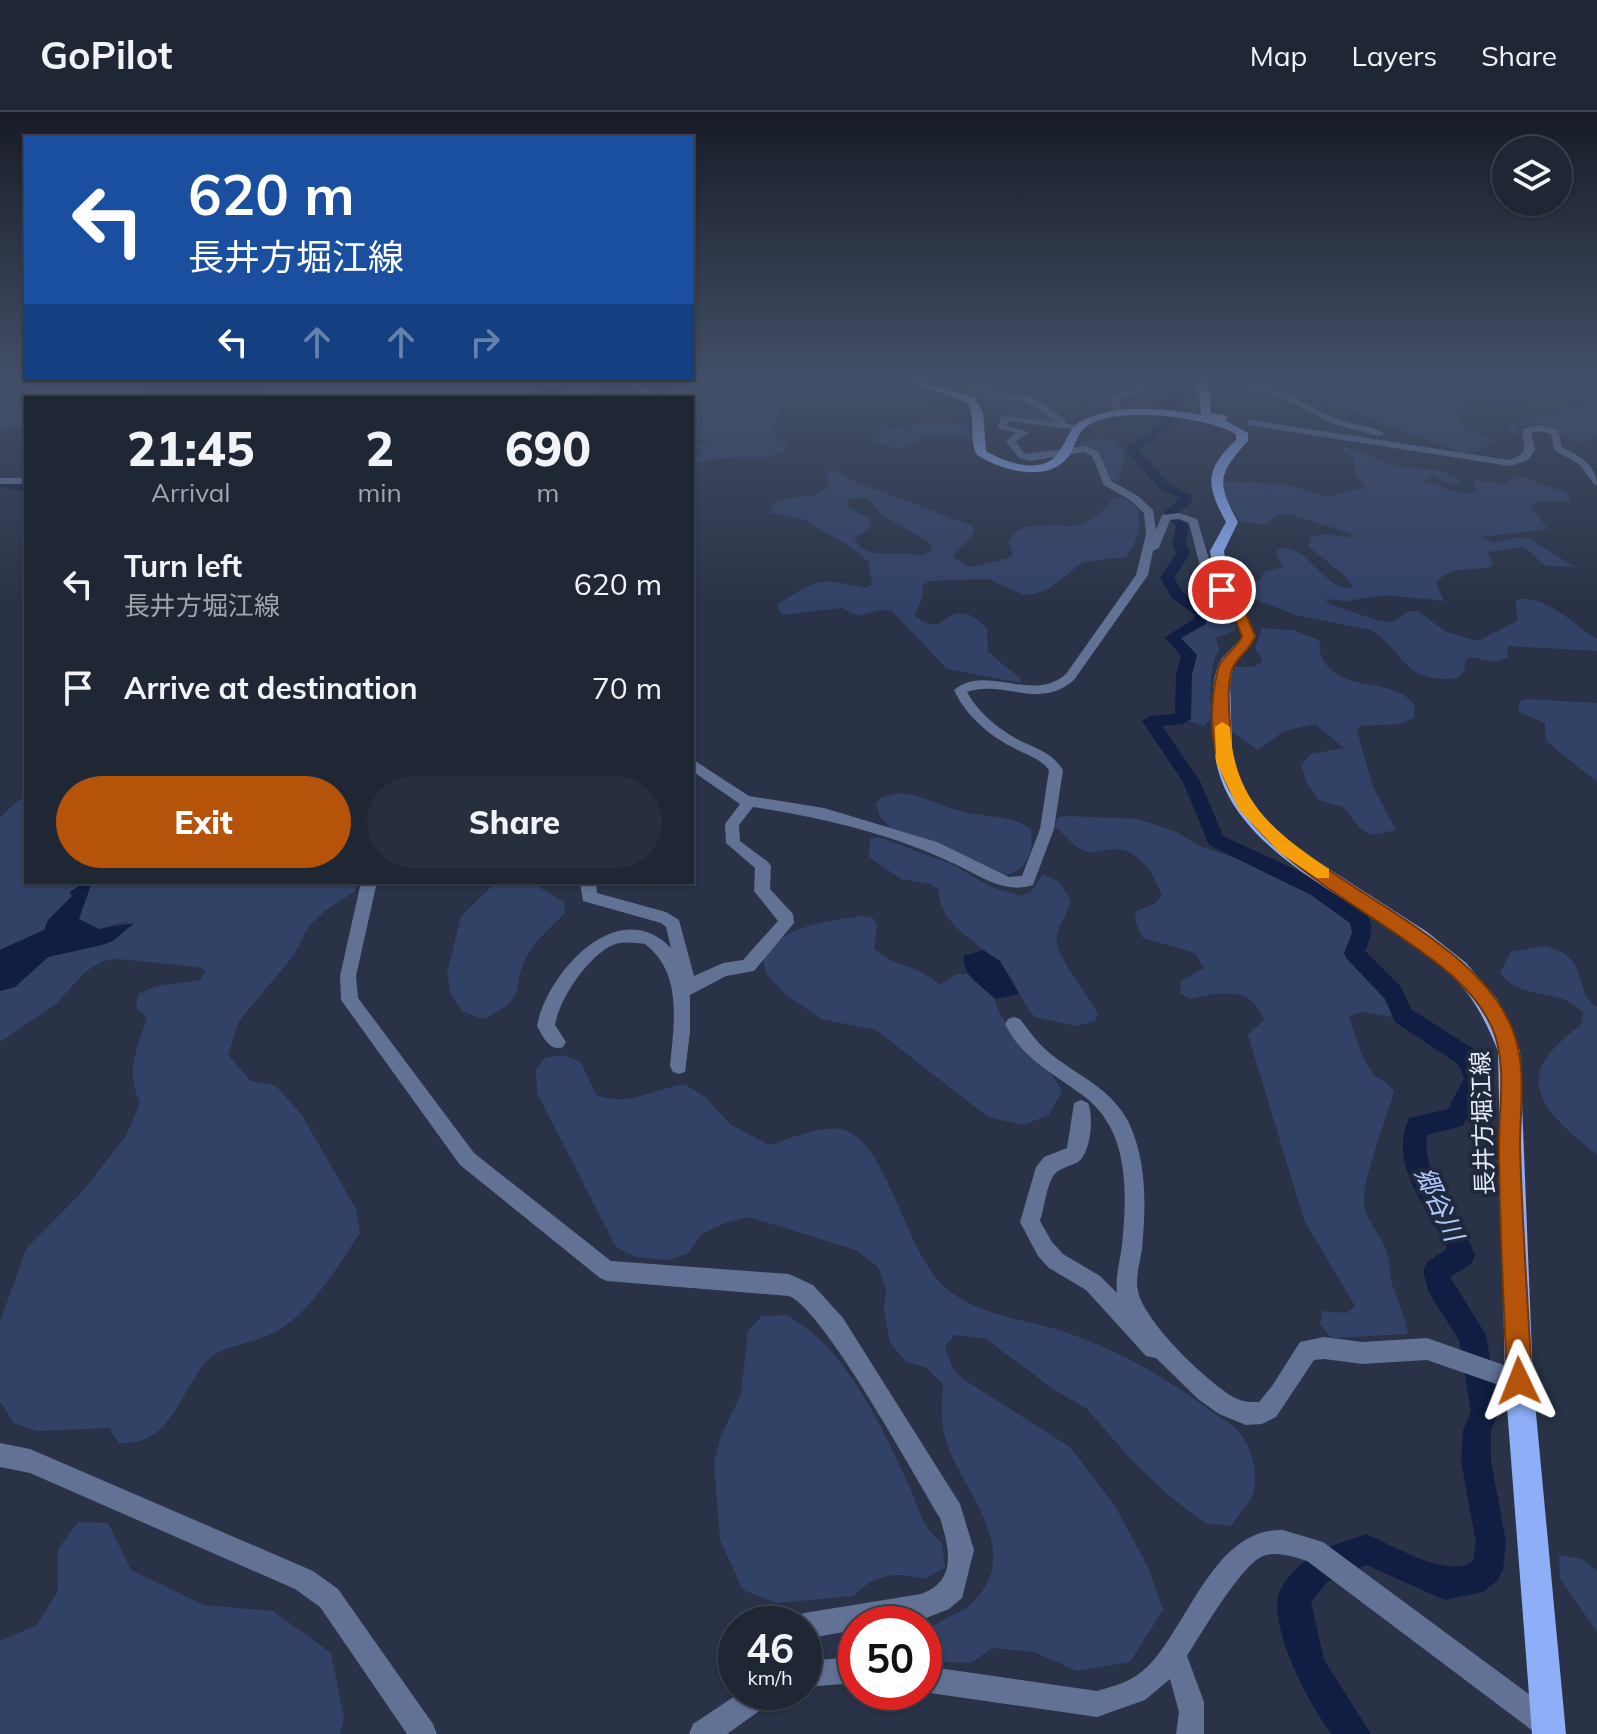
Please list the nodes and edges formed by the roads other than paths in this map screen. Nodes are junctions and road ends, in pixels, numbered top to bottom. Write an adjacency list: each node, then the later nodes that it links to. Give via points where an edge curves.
1 (989, 456): 4 (main road, via 998,463 1043,466)
2 (1022, 456): 3 (street)
3 (1049, 456)
4 (1063, 456)
5 (1093, 456): 13 (street, via 1107,483 1149,512)
6 (1227, 456): 14 (main road, 長井方堀江線, via 1214,479 1214,491 1232,522 1217,551)
7 (1465, 456): 8 (street, via 1510,463)
8 (1526, 456)
9 (1571, 456): 12 (street)
10 (0, 481): 11 (street)
11 (24, 481)
12 (1597, 482)
13 (1147, 552): 14 (street, via 1154,548 1166,517 1180,515 1196,524 1202,559); 16 (street, via 1137,582 1061,685 1034,692 980,683 960,690 1009,741 1045,755 1056,770 1047,829 1028,881 1007,883 932,846 824,813)
14 (1234, 599): 25 (main road, 長井方堀江線, via 1249,636 1225,666 1224,762 1244,806 1286,848 1455,965 1484,997 1504,1033 1511,1083)
15 (694, 766): 16 (street, via 734,796)
16 (750, 801): 19 (street, via 732,824 733,843 763,866 762,891 786,923 748,966 723,970)
17 (369, 884): 27 (street, via 348,976 350,1000 467,1159 607,1271 789,1285 806,1292 835,1326 944,1501 962,1550 953,1589 921,1607)
18 (588, 884): 19 (street, via 589,897 673,924)
19 (685, 988): 21 (street, via 659,944 633,936 607,941 553,1000 546,1026); 22 (street)
20 (1014, 1024): 24 (street, via 1032,1049 1101,1095 1119,1123 1129,1147 1137,1201 1128,1295)
21 (557, 1042)
22 (679, 1066)
23 (1081, 1109): 24 (street, via 1078,1147 1043,1174 1030,1222 1056,1261 1093,1283 1145,1342)
24 (1169, 1358): 25 (street, via 1239,1413 1253,1415 1265,1411 1308,1350 1427,1349)
25 (1519, 1381): 31 (main road, 長井方堀江線)
26 (0, 1455): 32 (street, via 55,1471 304,1580 329,1598)
27 (822, 1623)
28 (1172, 1653): 29 (street, via 1140,1691 1097,1704); 31 (street, via 1248,1549 1274,1540 1314,1551); 34 (street, via 1193,1709)
29 (942, 1682)
30 (729, 1710): 33 (street)
31 (1549, 1730)
32 (423, 1734)
33 (703, 1734)
34 (1190, 1734)

